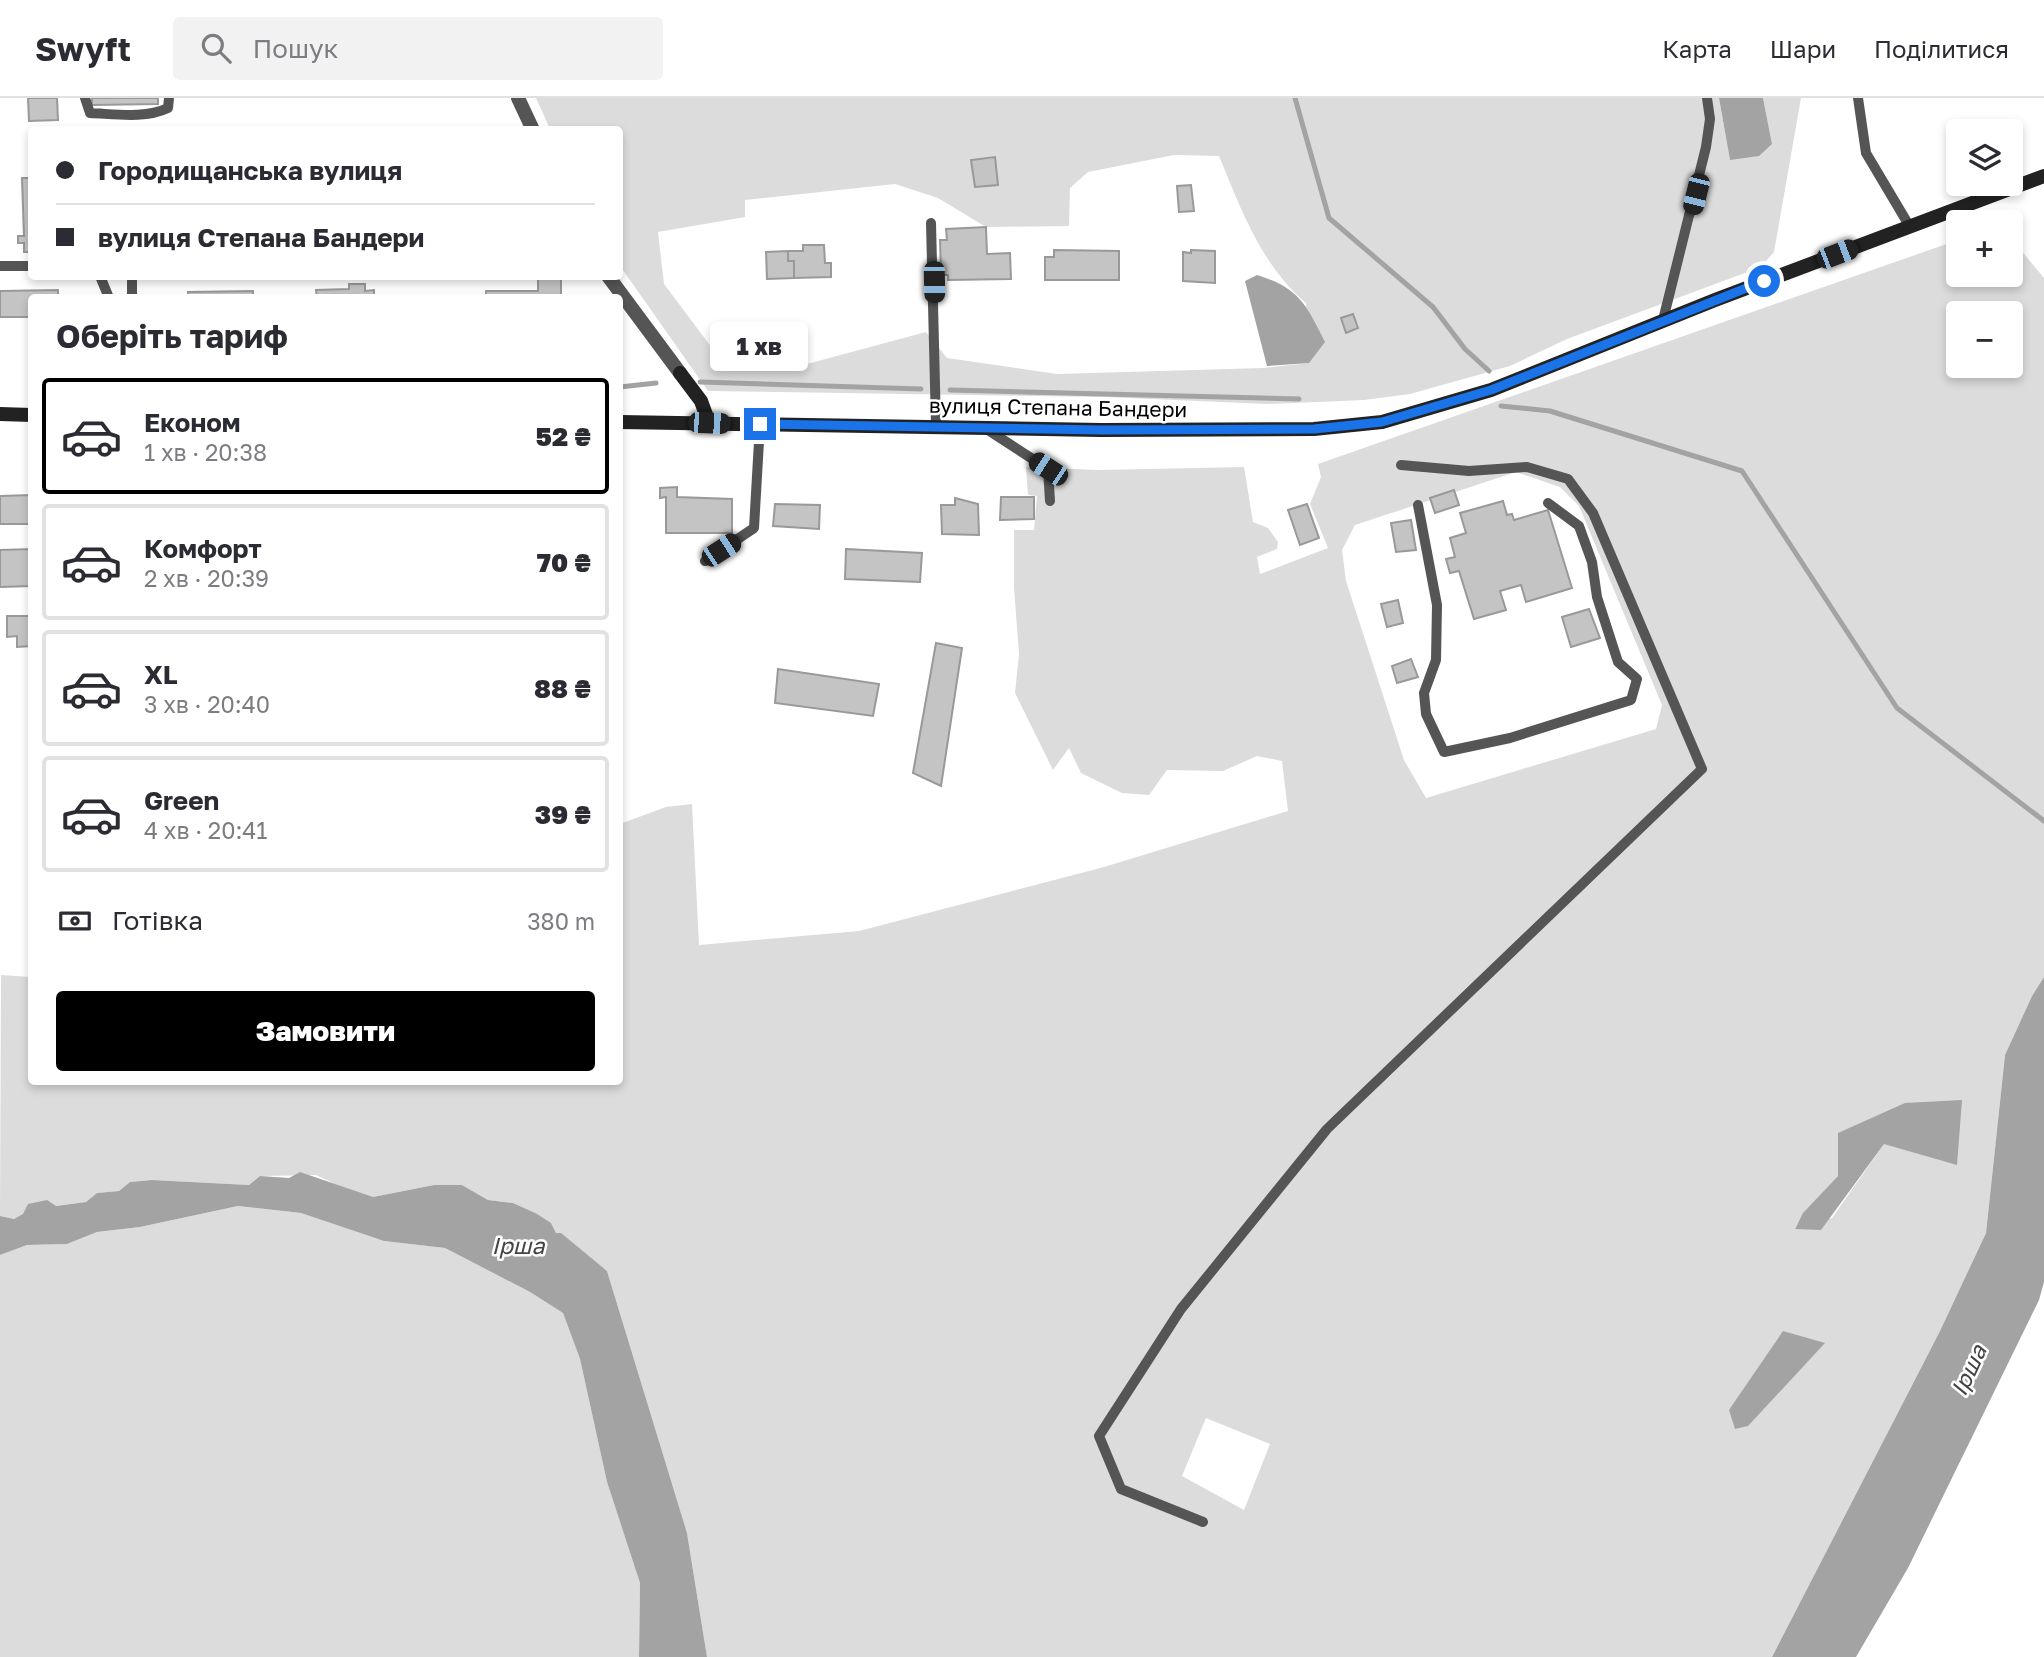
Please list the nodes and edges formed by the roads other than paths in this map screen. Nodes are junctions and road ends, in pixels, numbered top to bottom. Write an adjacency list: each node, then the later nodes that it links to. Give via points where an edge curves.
1 (85, 98): 2 (lane, via 90,113 122,115 156,113 168,107)
2 (169, 98)
3 (518, 98): 6 (street)
4 (1707, 98): 13 (lane, via 1706,146)
5 (1858, 98): 9 (lane, via 1866,153)
6 (531, 126)
7 (2044, 176): 9 (street, вулиця Степана Бандери)
8 (932, 223): 19 (lane)
9 (1910, 227): 13 (street, вулиця Степана Бандери)
10 (0, 266): 11 (lane)
11 (28, 266)
12 (623, 296): 17 (street, via 701,401)
13 (1663, 320): 20 (street, вулиця Степана Бандери, via 1491,390 1392,420 1340,427)
14 (0, 414): 15 (street)
15 (28, 415)
16 (623, 422): 17 (street, вулиця Степана Бандери)
17 (709, 423): 18 (street, вулиця Степана Бандери)
18 (760, 424): 19 (street, вулиця Степана Бандери); 25 (lane, via 754,528)
19 (936, 426): 20 (street, вулиця Степана Бандери)
20 (985, 428): 22 (lane, via 1048,469)
21 (1401, 465): 26 (lane, via 1469,471 1527,467 1568,479 1593,513 1702,769 1327,1129 1181,1309 1099,1436 1121,1489)
22 (1050, 501)
23 (1549, 503): 24 (lane, via 1579,526 1618,662 1637,679 1631,700 1510,738 1444,752 1426,714 1424,693 1436,660 1437,606)
24 (1418, 505)
25 (705, 561)
26 (1203, 1522)

